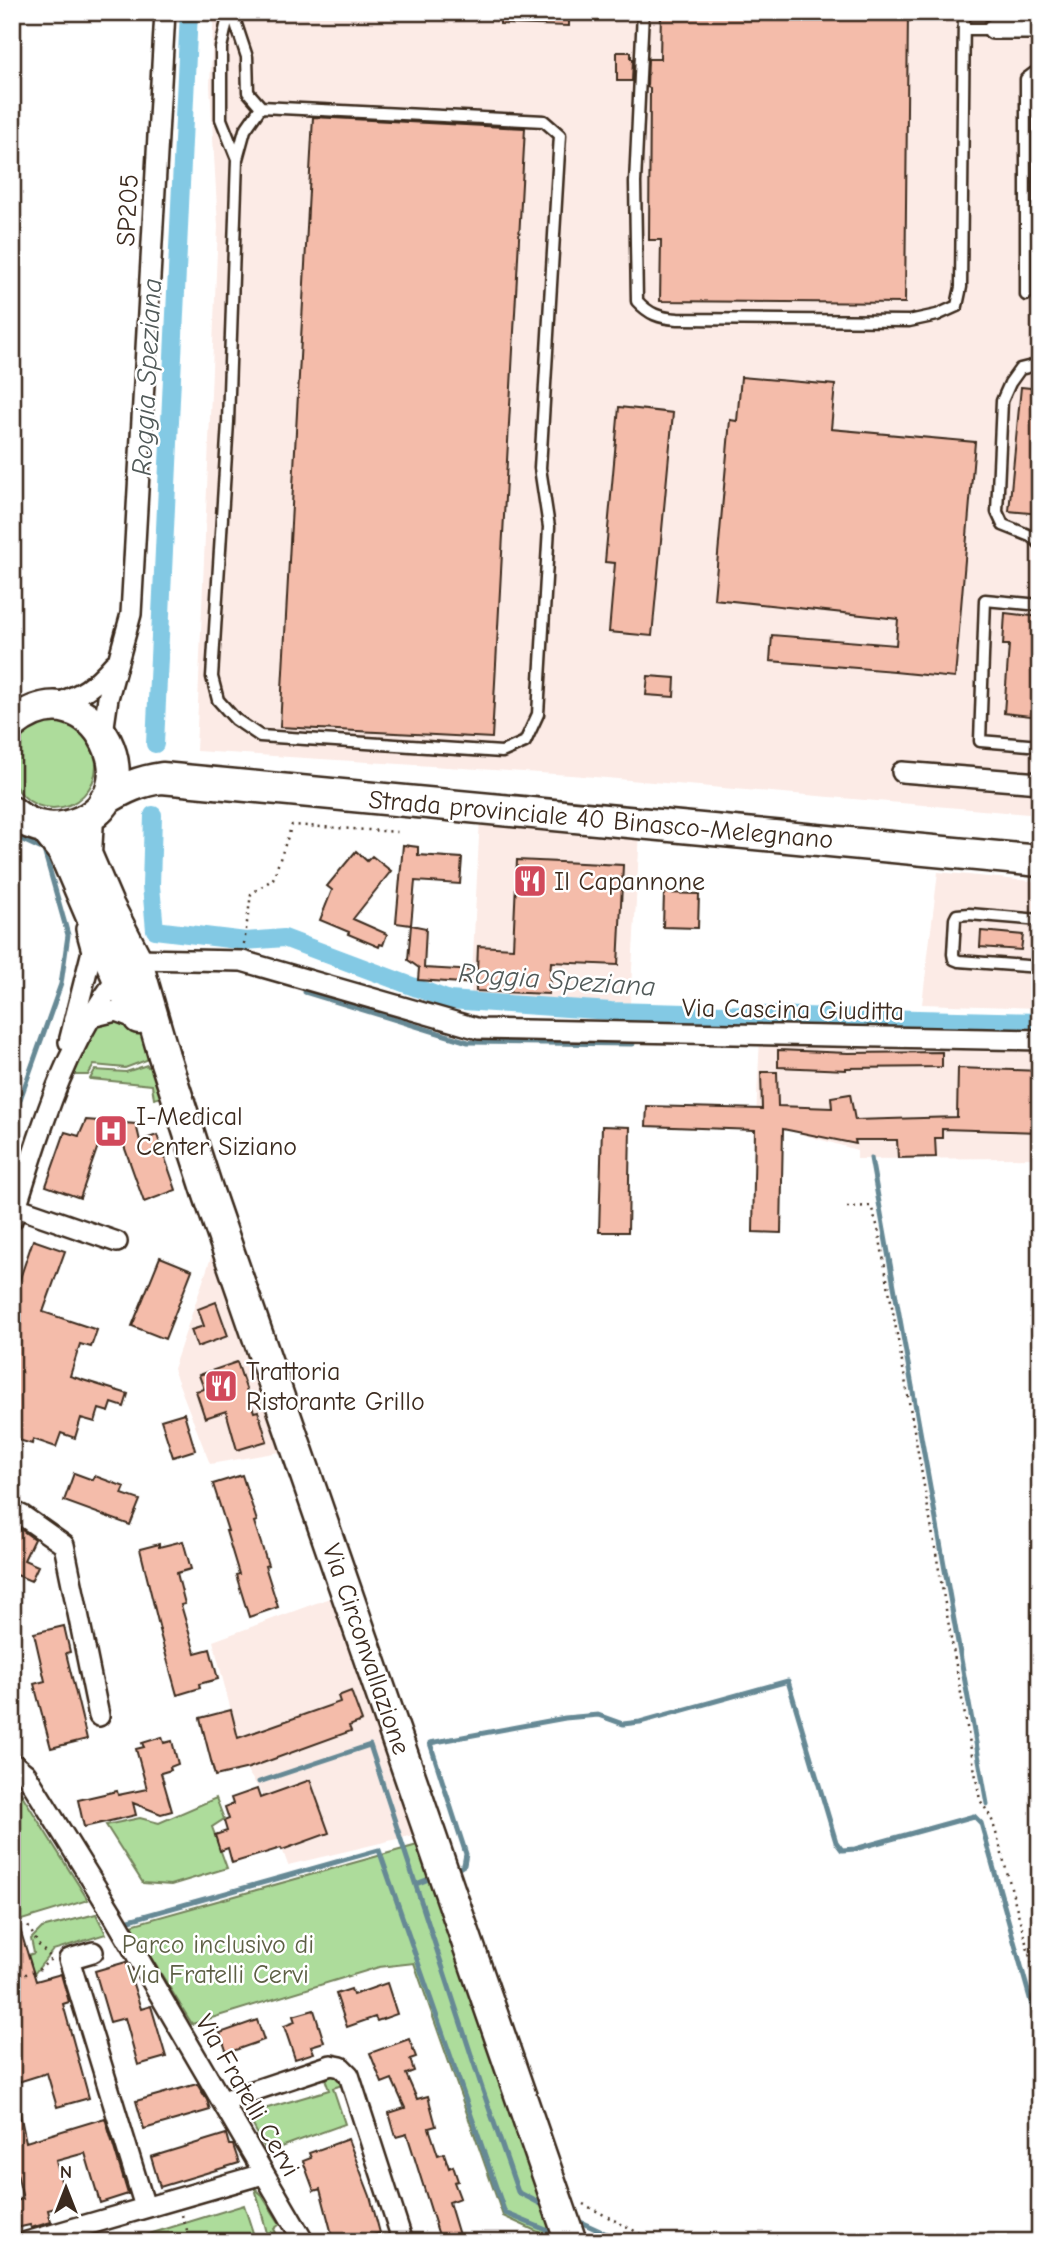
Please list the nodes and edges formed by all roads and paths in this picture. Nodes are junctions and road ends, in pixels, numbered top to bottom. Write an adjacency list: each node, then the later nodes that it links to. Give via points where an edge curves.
1 (164, 12): 15 (street, SP205, via 131,614)
2 (231, 12): 9 (lane, via 247,57 248,92); 10 (lane, via 221,48 221,120)
3 (643, 12): 5 (lane, via 635,183 637,301 659,317 677,319 909,321 957,306 961,287)
4 (964, 12): 5 (lane)
5 (964, 29): 6 (lane)
6 (992, 29): 7 (street)
7 (1040, 29)
8 (1040, 73): 11 (lane, via 1026,79)
9 (261, 107): 10 (lane, via 245,130); 10 (lane, via 544,121 560,135 540,468 549,527 538,714 525,742 502,752 260,736 218,700 212,677 228,422)
10 (237, 159)
11 (1026, 295)
12 (1040, 363): 13 (lane, via 1020,369 1002,401 997,512 1003,524)
13 (1040, 544)
14 (1040, 605): 19 (lane, via 985,600 980,741)
15 (117, 660): 16 (street, via 81,695); 18 (street, SP205, via 108,698)
16 (47, 708): 17 (main road, via 29,712); 18 (main road, Strada provinciale 40 Binasco-Melegnano, via 79,712)
17 (12, 724)
18 (108, 742): 21 (main road, Strada provinciale 40 Binasco-Melegnano, via 130,766); 23 (main road, via 114,767 112,784)
19 (1040, 746)
20 (902, 772): 22 (street)
21 (162, 778): 23 (main road, Strada provinciale 40 Binasco-Melegnano, via 123,789); 28 (main road, Strada provinciale 40 Binasco-Melegnano)
22 (1040, 783)
23 (97, 809): 25 (main road, Strada provinciale 40 Binasco-Melegnano, via 75,825); 27 (main road)
24 (12, 812): 25 (main road)
25 (45, 828): 27 (main road, via 64,852)
26 (398, 832): 30 (path, via 292,825 273,878 251,894)
27 (78, 861): 32 (main road); 37 (street, via 71,883 92,950)
28 (1040, 861)
29 (1040, 920): 31 (lane, via 957,915 953,954 960,961)
30 (243, 949)
31 (1040, 967)
32 (127, 969): 33 (street); 34 (main road); 35 (street, Via Cascina Giuditta, via 242,961 479,1029); 36 (main road)
33 (91, 1017): 34 (street, via 116,1011); 37 (street)
34 (140, 1020): 36 (main road)
35 (1040, 1040)
36 (164, 1056): 50 (main road, Via Circonvallazione)
37 (60, 1077): 39 (street)
38 (847, 1207): 47 (path, via 871,1206 878,1228 980,1800 997,1836)
39 (14, 1213): 40 (street)
40 (117, 1242)
41 (12, 1511): 42 (street, via 64,1545)
42 (99, 1716)
43 (12, 1763): 48 (street, Via Fratelli Cervi, via 37,1791)
44 (28, 1926): 46 (path, via 52,1958 40,1969)
45 (93, 1952): 52 (street, via 69,1959)
46 (12, 1979)
47 (1040, 1994)
48 (223, 2101): 49 (street, Via Fratelli Cervi); 56 (street, via 331,2065 341,2067 349,2075)
49 (263, 2174): 51 (street); 55 (street, Via Fratelli Cervi)
50 (552, 2188): 57 (main road, Via Circonvallazione); 58 (path)
51 (177, 2198): 52 (street); 54 (path)
52 (145, 2207): 53 (street)
53 (27, 2242)
54 (191, 2242)
55 (304, 2242)
56 (403, 2242)
57 (571, 2242)
58 (656, 2242)

